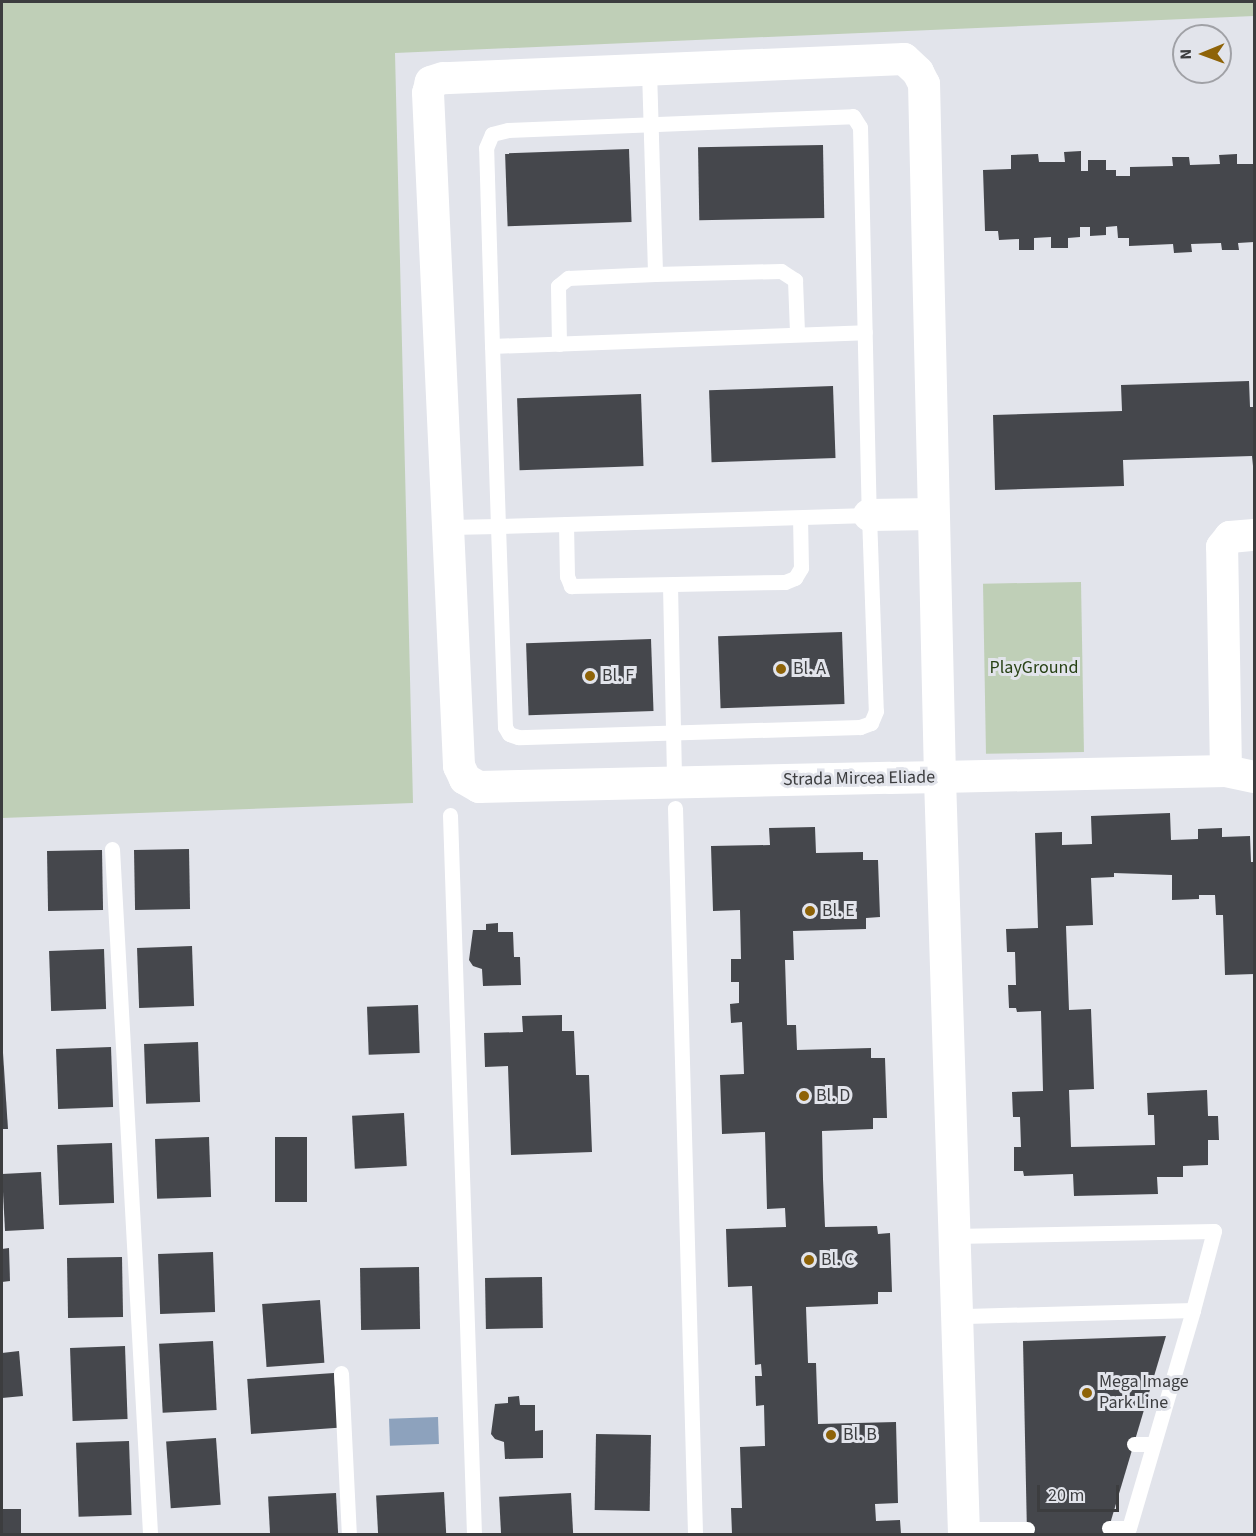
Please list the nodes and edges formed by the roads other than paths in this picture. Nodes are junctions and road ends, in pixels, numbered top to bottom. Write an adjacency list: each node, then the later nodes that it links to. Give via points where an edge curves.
1 (649, 70): 2 (lane); 8 (street, via 904,59 918,72 924,84); 13 (street, via 443,78 431,82 428,93)
2 (650, 124): 3 (lane); 4 (lane, via 853,116 860,127); 7 (lane, via 492,134 486,148)
3 (655, 274): 5 (lane, via 781,271 795,280); 6 (lane, via 568,278 558,286)
4 (865, 332): 5 (lane); 9 (lane)
5 (797, 333): 6 (lane)
6 (559, 344): 7 (lane)
7 (492, 346): 12 (lane)
8 (933, 514): 9 (street); 18 (street)
9 (869, 515): 10 (lane); 16 (lane, via 876,711 871,723 860,727)
10 (800, 518): 11 (lane); 15 (lane, via 801,568 795,578 785,582)
11 (566, 524): 12 (lane); 15 (lane, via 567,576 571,586)
12 (498, 526): 13 (lane); 16 (lane, via 505,727 509,734 518,737)
13 (449, 527): 19 (street, Strada Mircea Eliade, via 459,766 465,779 479,787)
14 (1254, 535): 17 (street, via 1230,537 1222,548)
15 (670, 585): 16 (lane)
16 (672, 733): 19 (lane)
17 (1240, 774): 18 (street, Strada Mircea Eliade)
18 (940, 777): 19 (street, Strada Mircea Eliade); 22 (street)
19 (674, 796): 34 (lane)
20 (450, 815): 33 (lane)
21 (112, 849): 31 (lane)
22 (954, 1236): 23 (lane, via 1214,1231); 24 (street)
23 (1193, 1310): 24 (lane); 27 (lane)
24 (957, 1316): 30 (street)
25 (341, 1373): 32 (lane)
26 (1134, 1444): 27 (lane)
27 (1153, 1444): 28 (lane, via 1129,1528)
28 (1109, 1528)
29 (1027, 1529): 30 (lane)
30 (964, 1532)
31 (150, 1534)
32 (349, 1534)
33 (474, 1534)
34 (695, 1534)

